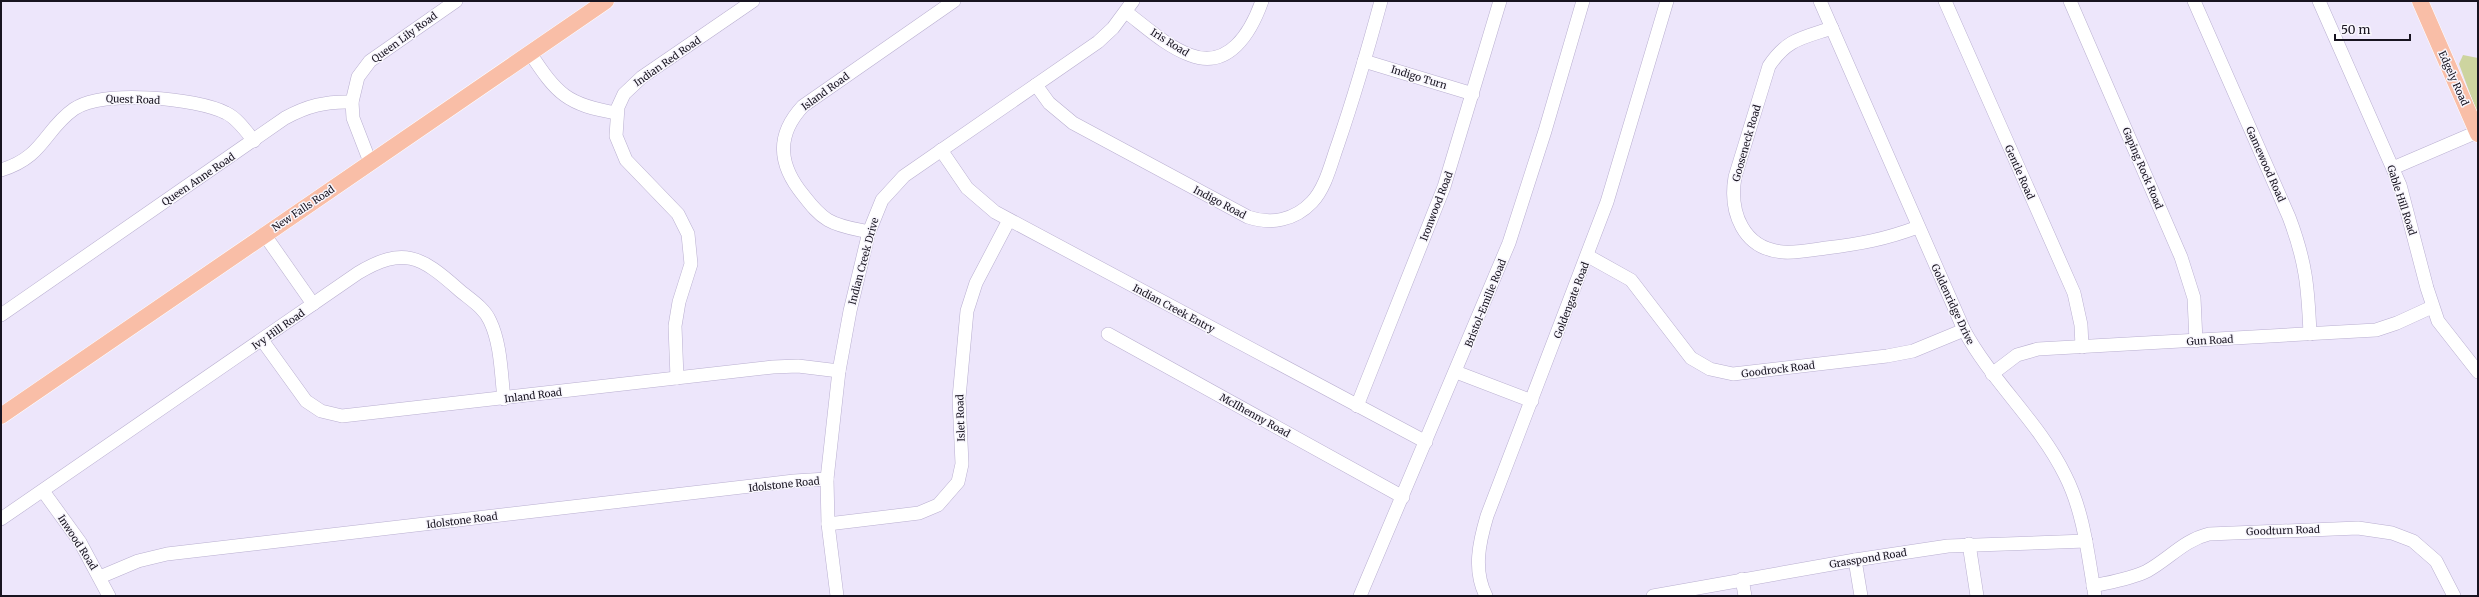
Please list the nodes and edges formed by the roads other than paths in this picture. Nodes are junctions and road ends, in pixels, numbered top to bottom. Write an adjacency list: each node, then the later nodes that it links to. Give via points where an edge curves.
1 (456, 1): 23 (street, Queen Lily Road, via 370,61 358,78)
2 (606, 1): 19 (main road, New Falls Road)
3 (753, 1): 24 (street, Indian Red Road, via 642,76 624,94)
4 (954, 1): 33 (street, Island Road, via 803,106 786,130 785,166 811,206 829,220)
5 (1133, 1): 17 (street, Indian Creek Drive)
6 (1262, 1): 17 (street, Iris Road, via 1241,43 1227,52 1210,58 1190,56 1179,50)
7 (1381, 1): 20 (street, Indigo Road)
8 (1500, 1): 22 (street, Ironwood Road)
9 (1583, 1): 46 (street, Bristol-Emilie Road, via 1523,205)
10 (1667, 1): 35 (street, Goldengate Road, via 1618,170)
11 (1820, 1): 18 (street, Goldenridge Drive)
12 (1945, 1): 44 (street, Gentle Road, via 2074,293 2081,325)
13 (2070, 1): 43 (street, Gaping Rock Road, via 2181,257 2194,298)
14 (2194, 1): 41 (street, Gamewood Road, via 2302,252)
15 (2319, 1): 29 (street, Gable Hill Road)
16 (2420, 1): 25 (main road, Edgely Road)
17 (1126, 12): 21 (street, Indian Creek Drive, via 1098,42)
18 (1832, 28): 32 (street, Goldenridge Drive); 32 (street, Gooseneck Road, via 1788,45 1780,51 1770,66 1735,177 1733,196 1739,224 1745,234 1755,242 1785,252 1878,241)
19 (530, 53): 24 (street, via 547,79 573,103); 28 (main road, New Falls Road)
20 (1364, 61): 21 (street, Indigo Road, via 1334,156 1319,194 1300,212 1279,221 1268,222 1228,208 1073,123 1049,103); 22 (street, Indigo Turn)
21 (1036, 85): 27 (street, Indian Creek Drive)
22 (1473, 94): 52 (street, Ironwood Road, via 1444,188)
23 (352, 102): 26 (street, Queen Anne Road, via 324,102 308,106 285,118); 28 (street, via 352,118)
24 (617, 113): 49 (street, Indian Red Road, via 616,136 626,160 678,214 688,234 691,264 675,326)
25 (2478, 133): 29 (street)
26 (254, 141): 30 (street, Quest Road, via 228,114 208,105 112,97 96,99 74,108 62,118 34,153 23,161); 38 (street, Queen Anne Road)
27 (942, 150): 31 (street, Indian Creek Entry, via 967,188 978,199); 33 (street, Indian Creek Drive, via 894,186 882,200)
28 (370, 162): 34 (main road, New Falls Road)
29 (2393, 168): 37 (street, Gable Hill Road, via 2407,210)
30 (1, 170)
31 (1009, 220): 52 (street, Indian Creek Entry); 59 (street, Islet Road, via 976,283 967,311 959,398 962,464 958,482 938,505 919,513)
32 (1918, 227): 39 (street, Goldenridge Drive)
33 (869, 232): 45 (street, Indian Creek Drive)
34 (264, 234): 36 (street); 53 (main road, New Falls Road)
35 (1588, 256): 39 (street, Goodrock Road, via 1631,280 1691,358 1710,369 1734,374 1887,356 1913,351); 51 (street, Goldengate Road)
36 (313, 304): 42 (street, Ivy Hill Road); 50 (street, Ivy Hill Road, via 358,273 384,259 398,257 423,262 440,272 490,320 498,351)
37 (2432, 306): 41 (street, Gun Road, via 2386,327); 47 (street, Gable Hill Road, via 2445,332)
38 (1, 315)
39 (1964, 330): 48 (street, Goldenridge Drive)
40 (1108, 334): 57 (street, McIlhenny Road)
41 (2310, 334): 43 (street, Gun Road)
42 (262, 340): 50 (street, Inland Road, via 306,401 314,408 332,414 351,416); 56 (street, Ivy Hill Road)
43 (2196, 341): 44 (street, Gun Road)
44 (2082, 346): 48 (street, Gun Road, via 2026,351 2012,358)
45 (839, 371): 49 (street, Inland Road, via 798,366); 55 (street, Indian Creek Drive)
46 (1456, 372): 51 (street); 54 (street, Bristol-Emilie Road)
47 (2478, 372)
48 (1992, 374): 60 (street, Goldenridge Drive, via 2042,438 2065,475)
49 (677, 378): 50 (street, Inland Road)
50 (504, 399)
51 (1532, 401): 69 (street, Goldengate Road, via 1478,544 1478,568)
52 (1357, 406): 54 (street, Indian Creek Entry)
53 (1, 416)
54 (1426, 442): 57 (street, Bristol-Emilie Road)
55 (827, 479): 59 (street, Indian Creek Drive); 63 (street, Idolstone Road, via 189,551 138,561)
56 (43, 491): 58 (street, Ivy Hill Road); 63 (street, Inwood Road, via 80,542)
57 (1403, 496): 68 (street, Bristol-Emilie Road)
58 (1, 519)
59 (828, 524): 67 (street, Indian Creek Drive)
60 (2086, 541): 61 (street, Grasspond Road); 65 (street, Goldenridge Drive)
61 (1969, 544): 62 (street, Grasspond Road); 73 (street)
62 (1855, 560): 64 (street, Grasspond Road); 72 (street)
63 (100, 577): 66 (street, Inwood Road)
64 (1742, 579): 70 (street, Grasspond Road); 71 (street)
65 (2094, 591): 74 (street, Goodturn Road, via 2148,570 2189,542 2209,534 2358,528 2392,533 2413,541 2436,561)
66 (109, 596)
67 (837, 596)
68 (1360, 596)
69 (1486, 596)
70 (1653, 596)
71 (1745, 596)
72 (1862, 596)
73 (1977, 596)
74 (2454, 596)

